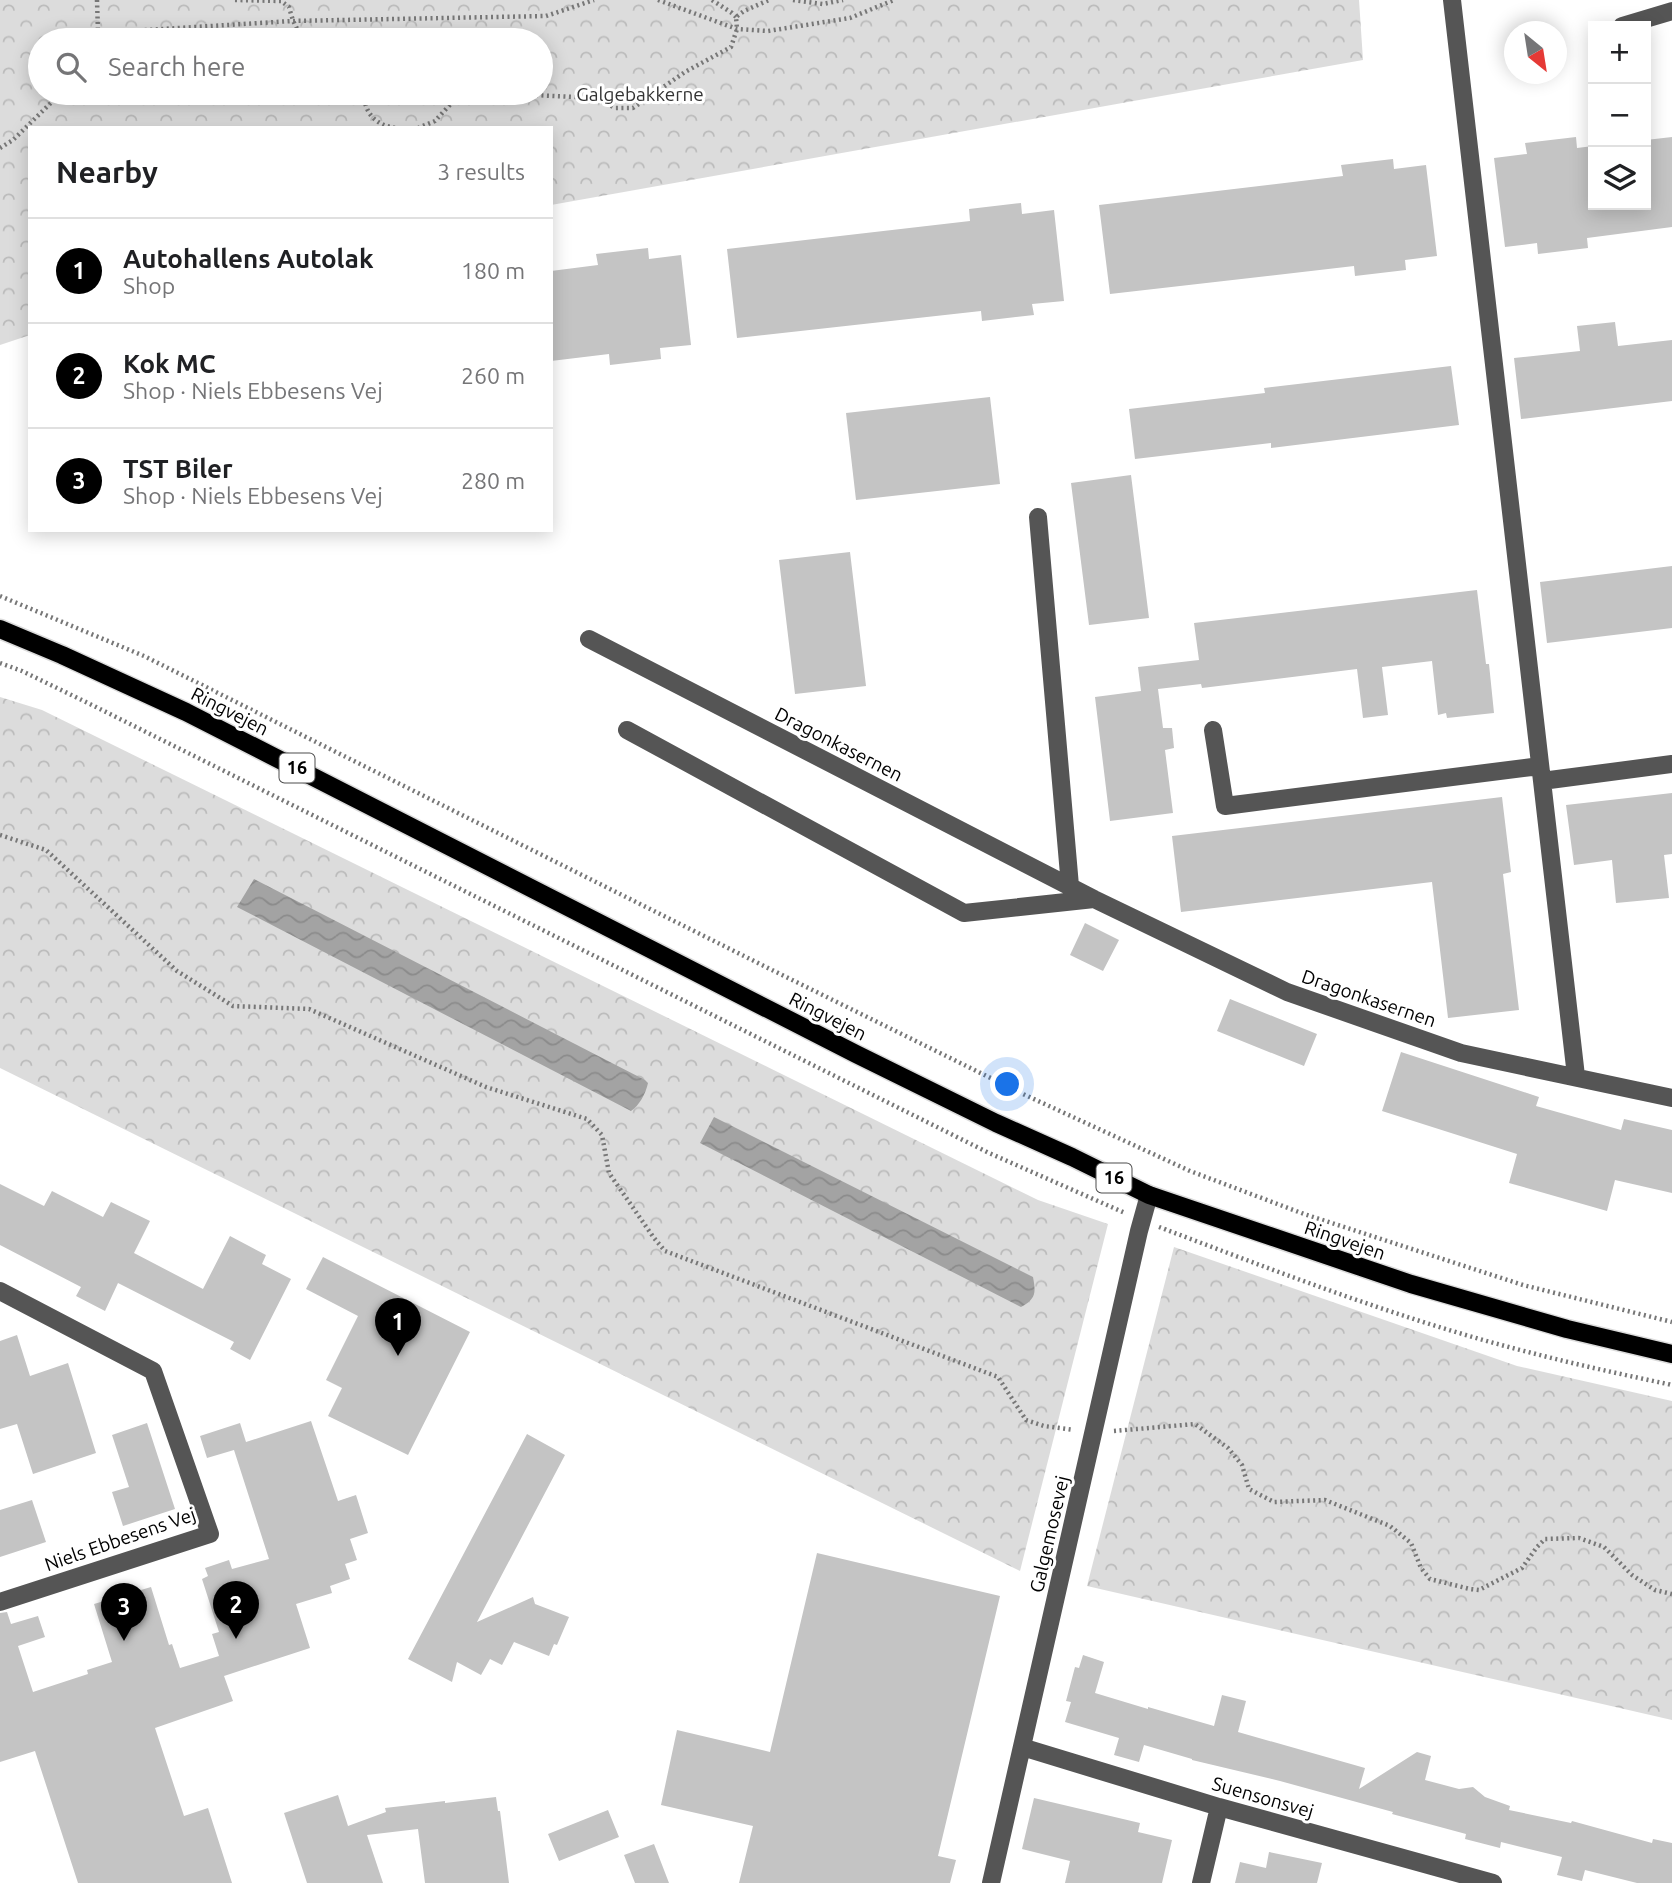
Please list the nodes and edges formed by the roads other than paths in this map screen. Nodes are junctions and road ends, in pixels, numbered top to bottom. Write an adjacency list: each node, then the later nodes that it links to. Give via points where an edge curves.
1 (1452, 0): 10 (street)
2 (1672, 10): 3 (street)
3 (1638, 21)
4 (1038, 517): 11 (street)
5 (0, 629): 15 (main road, Ringvejen / 16, via 186,712 856,1054)
6 (589, 639): 11 (street, Dragonkasernen)
7 (627, 730): 12 (street, via 964,913)
8 (1213, 730): 10 (street, via 1225,806)
9 (1672, 764): 10 (street)
10 (1541, 774): 13 (street)
11 (1070, 886): 12 (street, Dragonkasernen)
12 (1094, 899): 13 (street, Dragonkasernen, via 1287,992 1461,1053)
13 (1576, 1076): 14 (street, Dragonkasernen)
14 (1672, 1098)
15 (1149, 1195): 17 (main road, Ringvejen / 16, via 1411,1284); 19 (street, Galgemosevej)
16 (0, 1291): 18 (street, Niels Ebbesens Vej, via 153,1371 210,1534)
17 (1672, 1354)
18 (0, 1602)
19 (1022, 1747): 20 (street, Suensonsvej); 21 (street, Galgemosevej)
20 (1219, 1807): 22 (street); 23 (street, Suensonsvej)
21 (991, 1883)
22 (1201, 1883)
23 (1493, 1883)

